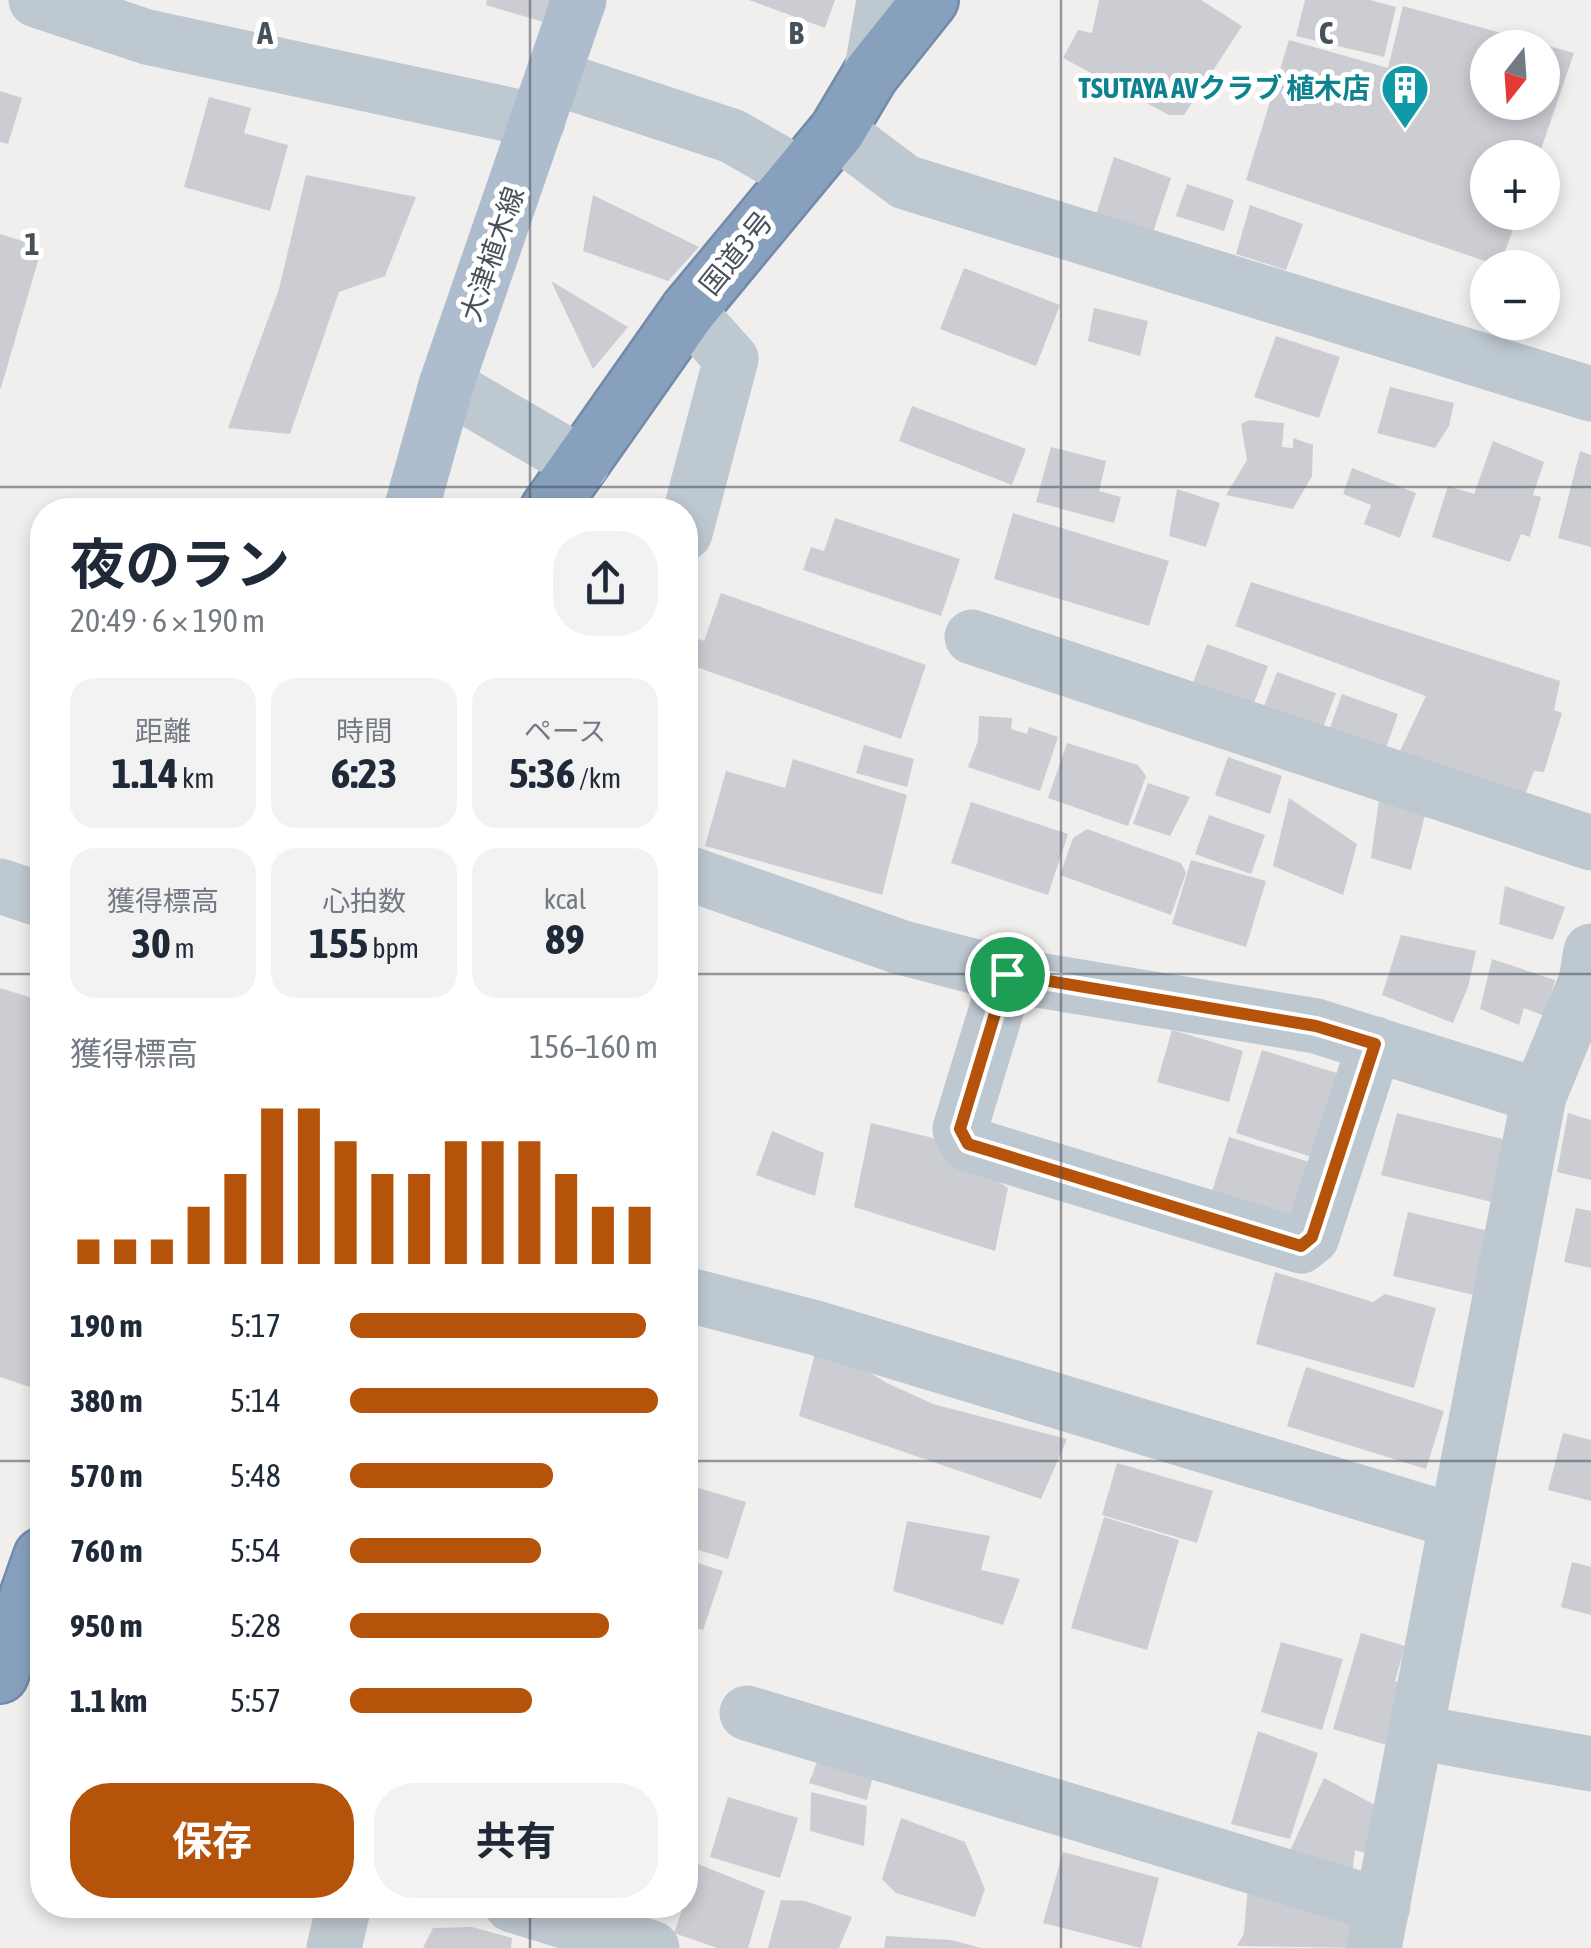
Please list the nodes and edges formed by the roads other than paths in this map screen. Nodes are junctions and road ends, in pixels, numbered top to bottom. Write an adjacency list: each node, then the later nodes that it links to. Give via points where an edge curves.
1 (36, 0): 6 (street, via 147,38)
2 (580, 0): 6 (main road, 大津植木線)
3 (884, 0): 5 (street)
4 (930, 0): 5 (highway, 国道3号)
5 (871, 74): 7 (highway, 国道3号)
6 (546, 99): 8 (street, via 732,136); 10 (main road, 大津植木線)
7 (837, 131): 8 (highway, 国道3号); 11 (street, via 905,182)
8 (800, 176): 9 (highway, 国道3号)
9 (688, 311): 12 (highway, 国道3号); 15 (street, via 731,359)
10 (446, 385): 12 (street); 13 (main road, 大津植木線)
11 (1591, 394)
12 (582, 464): 14 (highway, 国道3号)
13 (414, 498)
14 (557, 498)
15 (694, 498)
16 (972, 636): 17 (street)
17 (1591, 843)
18 (698, 877): 22 (street, via 900,947)
19 (0, 886): 20 (street)
20 (30, 896)
21 (1591, 951): 24 (street, via 1586,981)
22 (1007, 974): 23 (street, via 1316,1026); 23 (street, via 960,1129 968,1144 1301,1246 1312,1237)
23 (1375, 1044): 24 (street)
24 (1539, 1096): 26 (street)
25 (698, 1297): 26 (street)
26 (1454, 1521): 30 (street)
27 (30, 1590): 28 (highway)
28 (0, 1675)
29 (747, 1713): 34 (street)
30 (1416, 1732): 31 (street); 34 (street)
31 (1591, 1764)
32 (341, 1918): 35 (street)
33 (554, 1918): 36 (street)
34 (1378, 1927)
35 (334, 1948)
36 (652, 1948)

